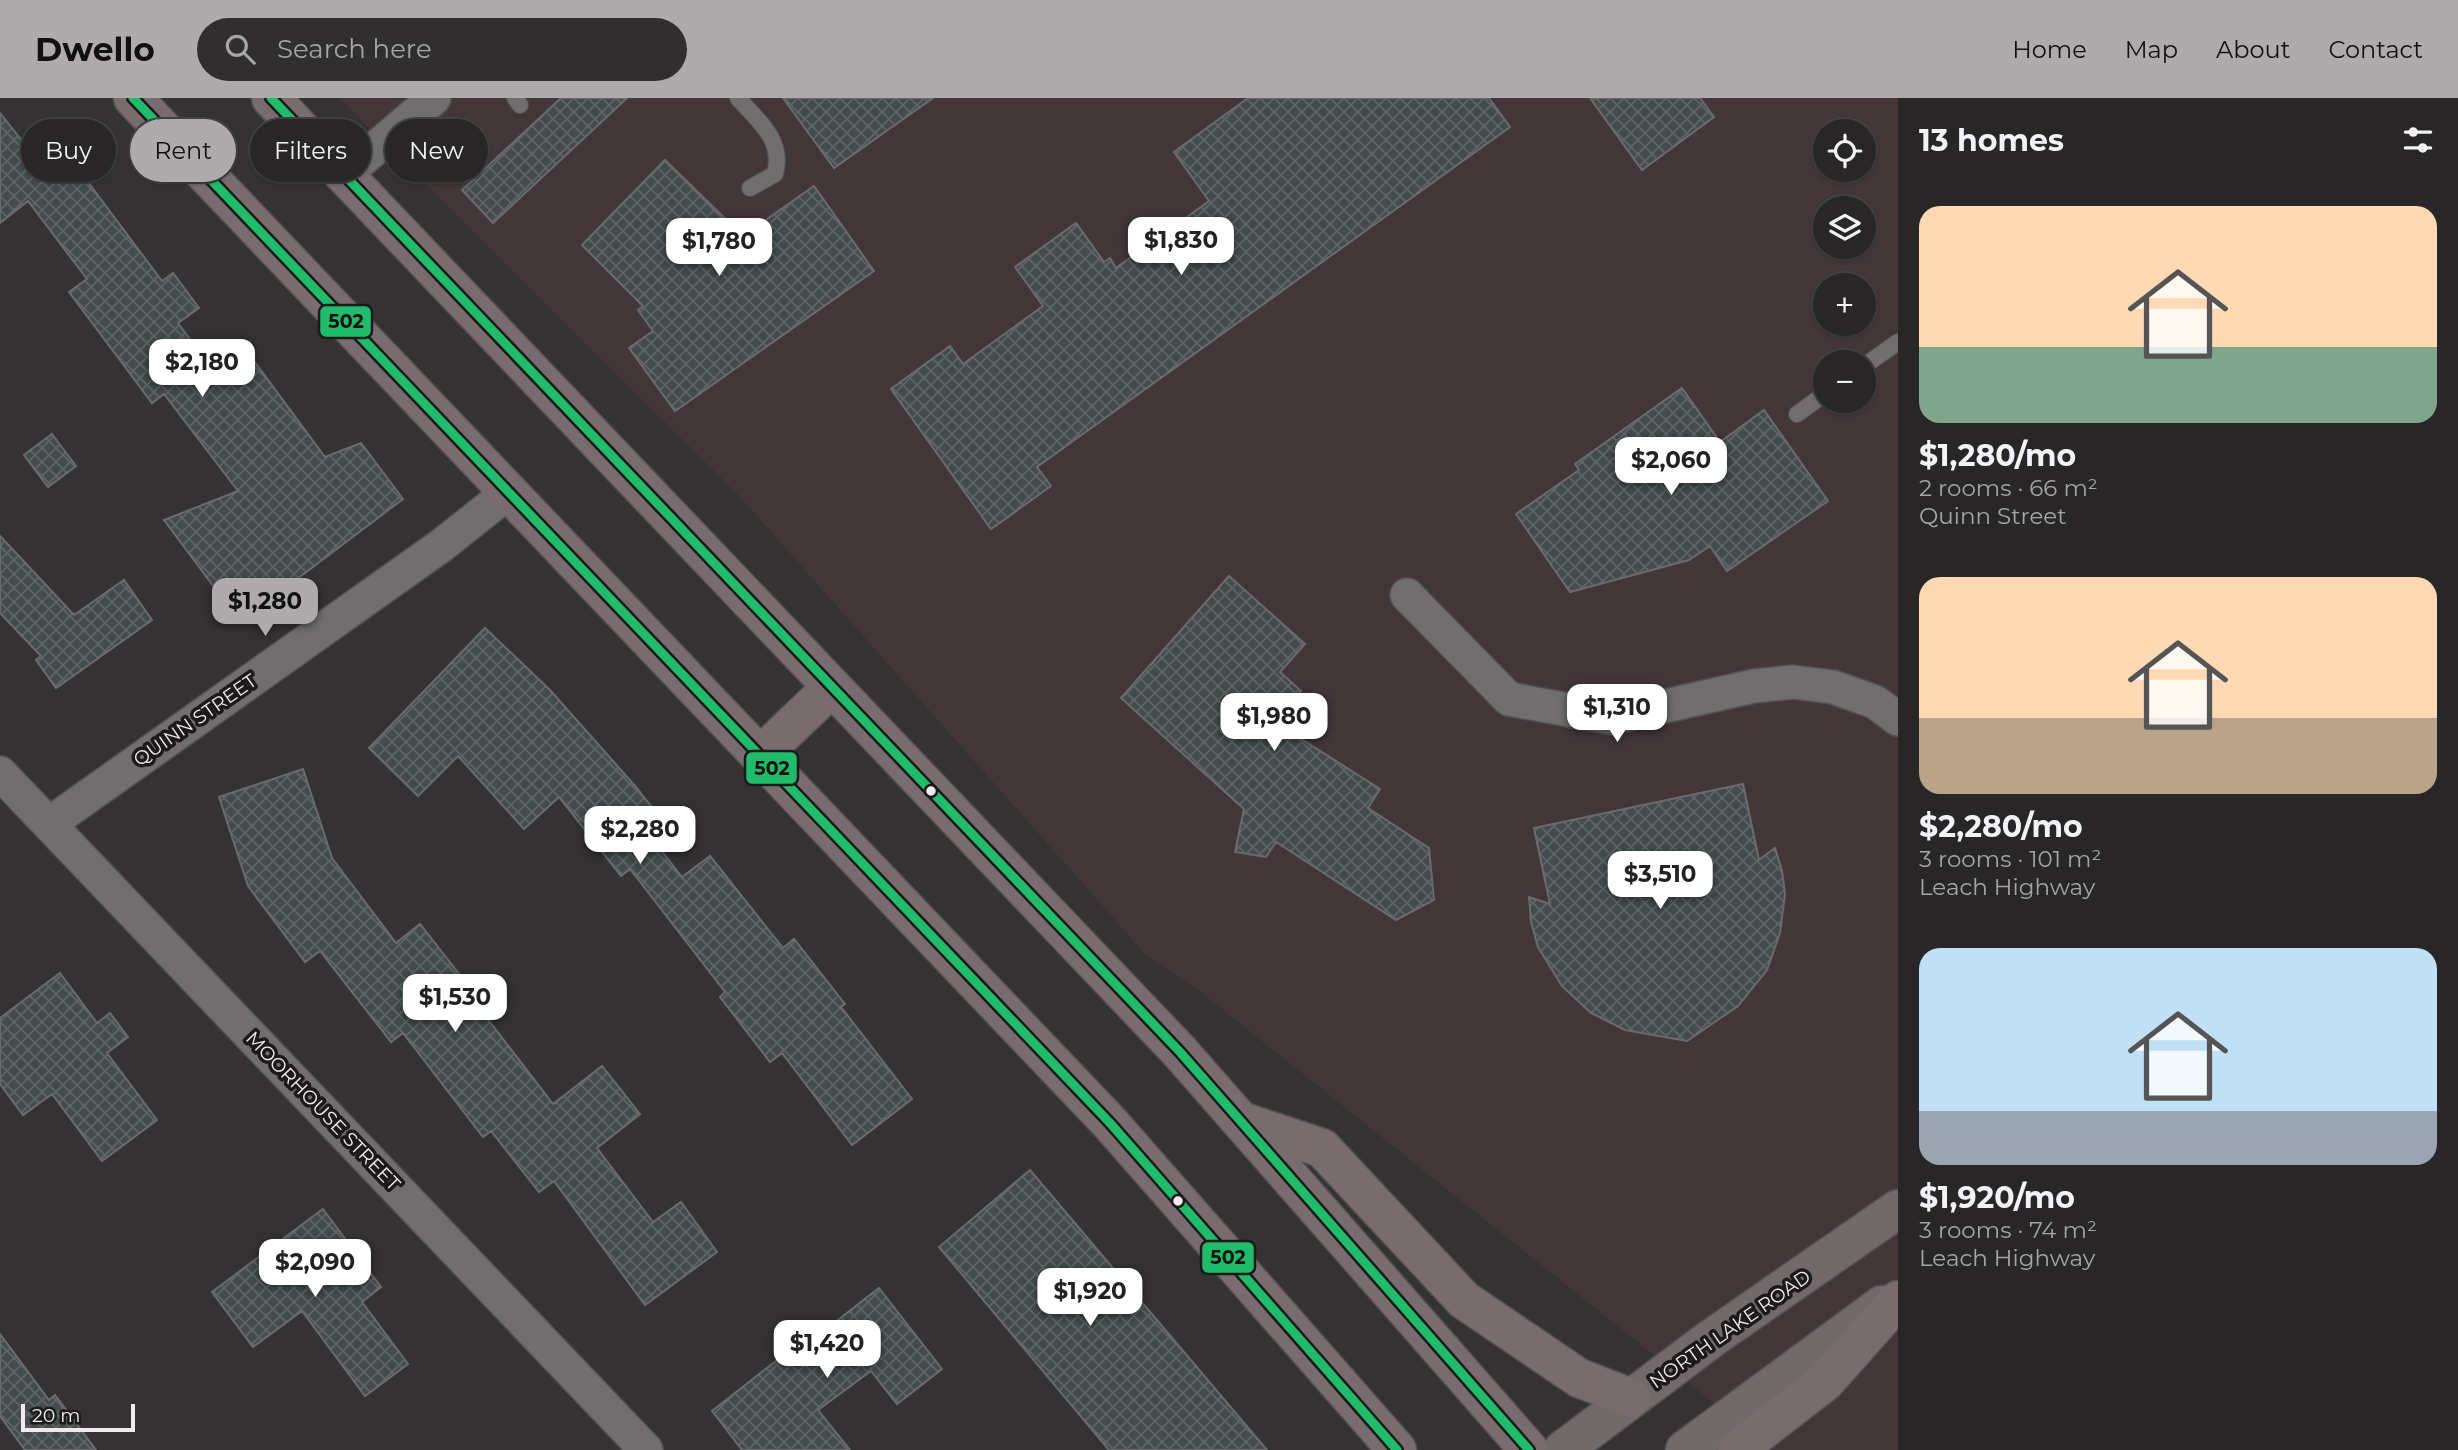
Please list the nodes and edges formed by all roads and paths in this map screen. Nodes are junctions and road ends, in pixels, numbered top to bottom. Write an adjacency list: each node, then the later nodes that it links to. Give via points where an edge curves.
1 (133, 98): 13 (highway)
2 (271, 98): 5 (highway)
3 (434, 98): 6 (street)
4 (737, 98): 8 (lane, via 770,133 779,158 775,174)
5 (291, 119)
6 (371, 152)
7 (351, 182): 15 (highway)
8 (750, 188)
9 (1898, 341): 10 (lane)
10 (1876, 357)
11 (1813, 403): 12 (lane)
12 (1797, 414)
13 (510, 491): 17 (highway); 19 (street, QUINN STREET, via 442,545)
14 (1407, 595): 16 (street, via 1509,699 1612,718 1793,681 1833,687 1875,702)
15 (832, 687): 17 (highway); 20 (highway)
16 (1898, 719)
17 (760, 756): 26 (highway, via 1110,1123)
18 (0, 773): 19 (street, MOORHOUSE STREET)
19 (49, 824): 25 (street, MOORHOUSE STREET)
20 (1241, 1121): 24 (highway, via 1322,1148 1464,1300 1579,1378); 27 (highway)
21 (1898, 1209): 24 (main road, NORTH LAKE ROAD)
22 (1898, 1294): 29 (main road)
23 (1898, 1300): 30 (highway, via 1825,1382)
24 (1631, 1398): 28 (main road, NORTH LAKE ROAD)
25 (646, 1450)
26 (1397, 1450)
27 (1529, 1450)
28 (1563, 1450)
29 (1685, 1450)
30 (1737, 1450)

